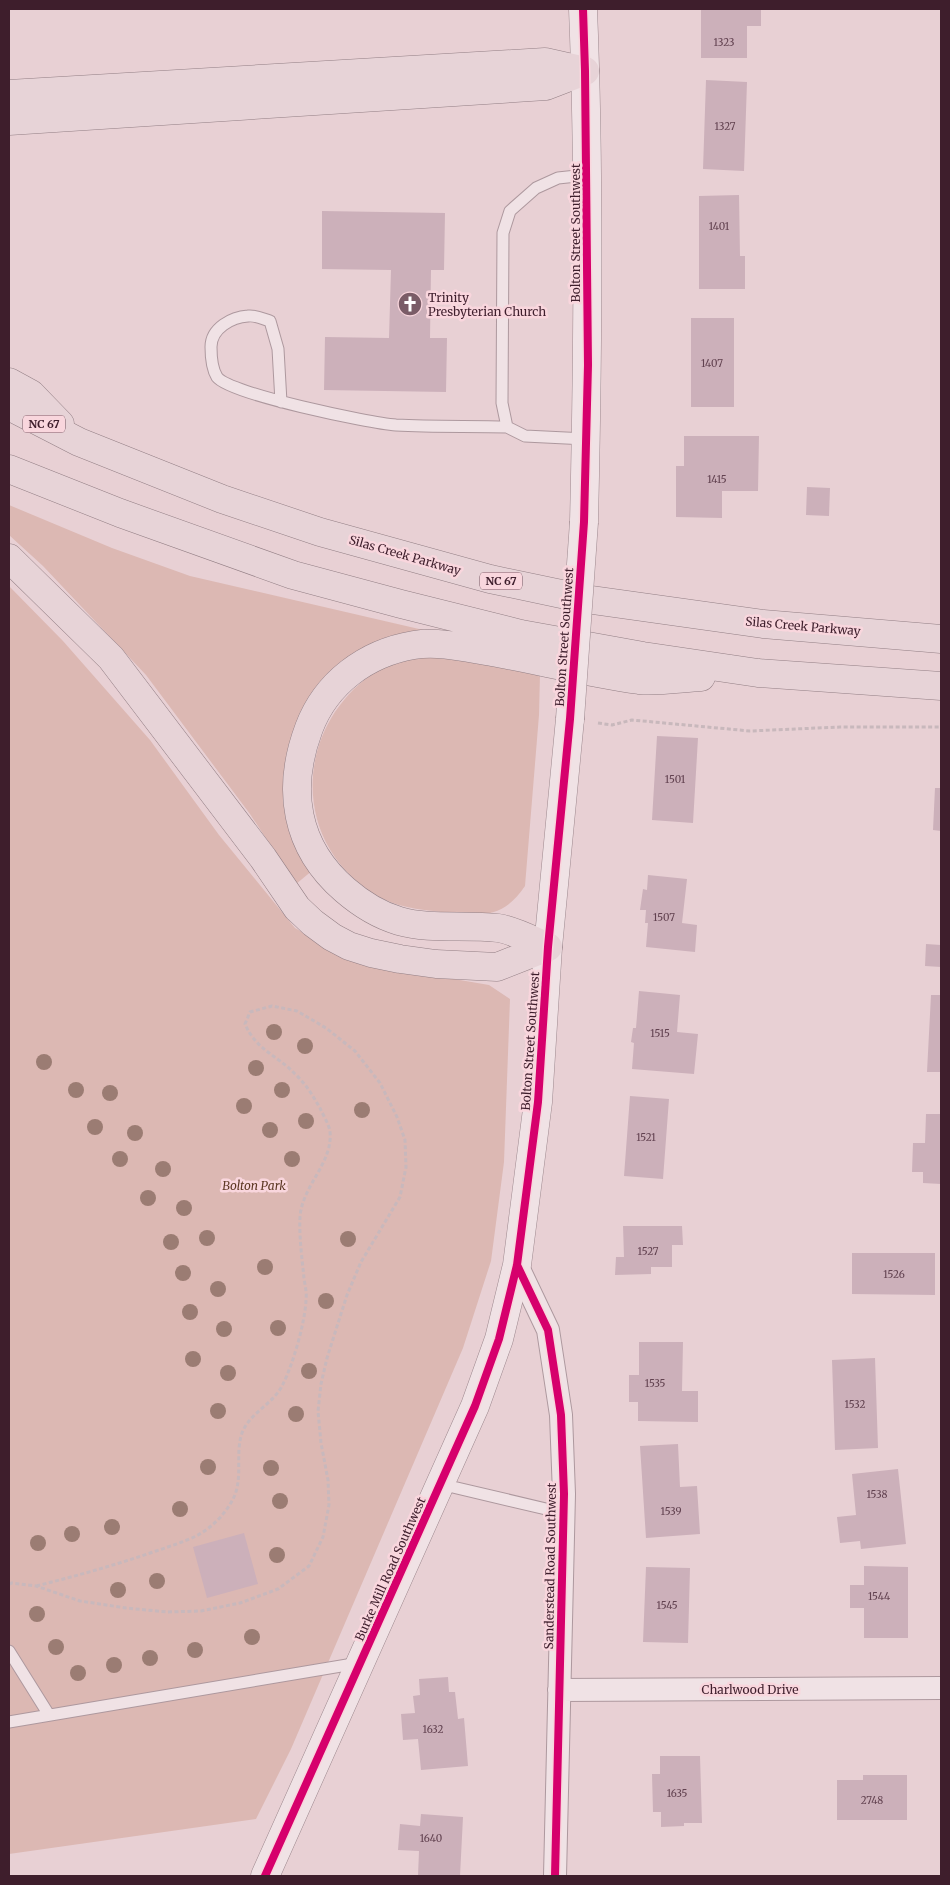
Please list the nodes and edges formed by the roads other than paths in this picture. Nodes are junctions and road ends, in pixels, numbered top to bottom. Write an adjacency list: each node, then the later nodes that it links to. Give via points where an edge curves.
1 (583, 9): 2 (street, Bolton Street Southwest)
2 (585, 71): 3 (main road, via 545,62); 4 (main road, via 546,86); 5 (street, Bolton Street Southwest)
3 (9, 94)
4 (9, 121)
5 (586, 175): 9 (lane, via 558,178 536,188 510,211 503,233 502,403); 10 (street, Bolton Street Southwest)
6 (9, 382): 11 (main road, via 31,394)
7 (281, 402): 7 (lane, via 230,386 218,378 211,342 229,321 258,316 270,322 278,349); 9 (lane, via 394,424)
8 (9, 406): 11 (main road, Silas Creek Parkway / NC 67)
9 (507, 427): 10 (lane, via 525,436)
10 (586, 439): 17 (street, Bolton Street Southwest, bridge, via 584,522 570,719)
11 (79, 442): 14 (main road, Silas Creek Parkway / NC 67, via 222,499 320,532 490,579 585,599 753,622)
12 (9, 469): 15 (main road, via 293,575 383,600 521,634)
13 (9, 558): 17 (main road, via 111,658 263,858 297,908 332,937 348,946 400,959 497,967)
14 (941, 639)
15 (758, 673): 16 (main road); 17 (main road, via 642,680 468,648 416,644 371,658 336,683 310,724 297,770 296,796 306,840 333,880 354,898 399,921 500,928)
16 (941, 686)
17 (548, 947): 18 (street, Bolton Street Southwest, via 538,1102)
18 (517, 1265): 19 (street, Burke Mill Road Southwest, via 499,1339 475,1406); 20 (street, Sanderstead Road Southwest, via 548,1330 561,1415)
19 (440, 1484): 20 (lane); 22 (street, Burke Mill Road Southwest)
20 (563, 1513): 24 (street, Sanderstead Road Southwest)
21 (9, 1652): 25 (lane)
22 (360, 1663): 25 (lane); 27 (street, Burke Mill Road Southwest)
23 (941, 1688): 24 (street, Charlwood Drive)
24 (560, 1690): 28 (street, Sanderstead Road Southwest)
25 (49, 1714): 26 (lane)
26 (9, 1722)
27 (265, 1876)
28 (555, 1876)

